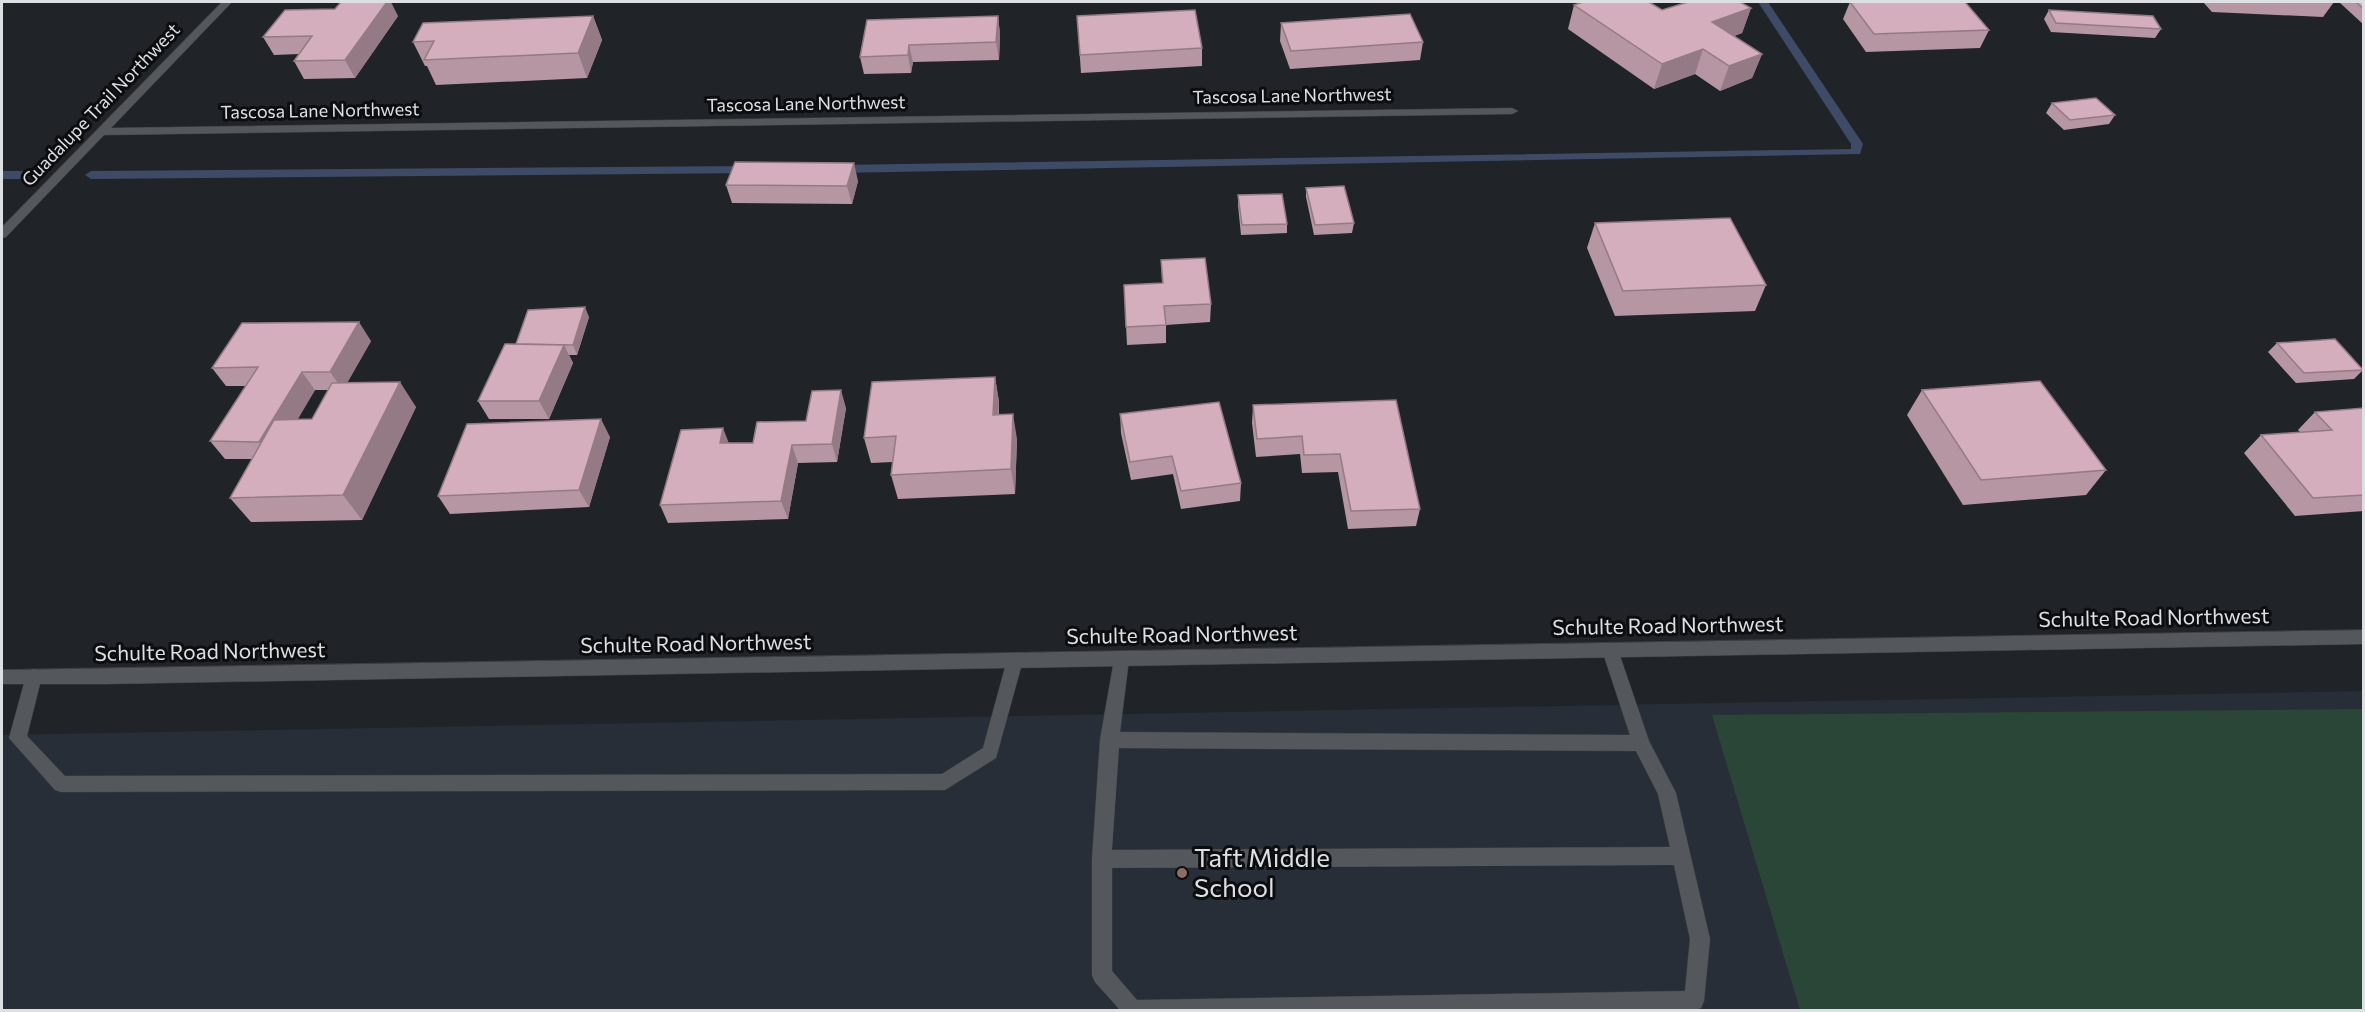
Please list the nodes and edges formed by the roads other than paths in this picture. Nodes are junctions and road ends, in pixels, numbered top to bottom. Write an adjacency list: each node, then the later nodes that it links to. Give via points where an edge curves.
1 (226, 2): 3 (street, Guadalupe Trail Northwest)
2 (1512, 111): 3 (street, Tascosa Lane Northwest)
3 (100, 132): 4 (street, Guadalupe Trail Northwest)
4 (2, 234)
5 (2364, 637): 6 (street, Schulte Road Northwest)
6 (1610, 650): 7 (street, Schulte Road Northwest); 12 (street)
7 (1121, 658): 8 (street, Schulte Road Northwest); 11 (street)
8 (1015, 660): 9 (street, Schulte Road Northwest); 9 (street, via 990,753 945,782 61,784 18,738)
9 (34, 676): 10 (street, Schulte Road Northwest)
10 (2, 677)
11 (1109, 740): 12 (street); 14 (street)
12 (1641, 742): 13 (street, via 1667,793)
13 (1682, 856): 14 (street); 14 (street, via 1700,939 1694,1001 1133,1010 1102,975)
14 (1101, 859)

